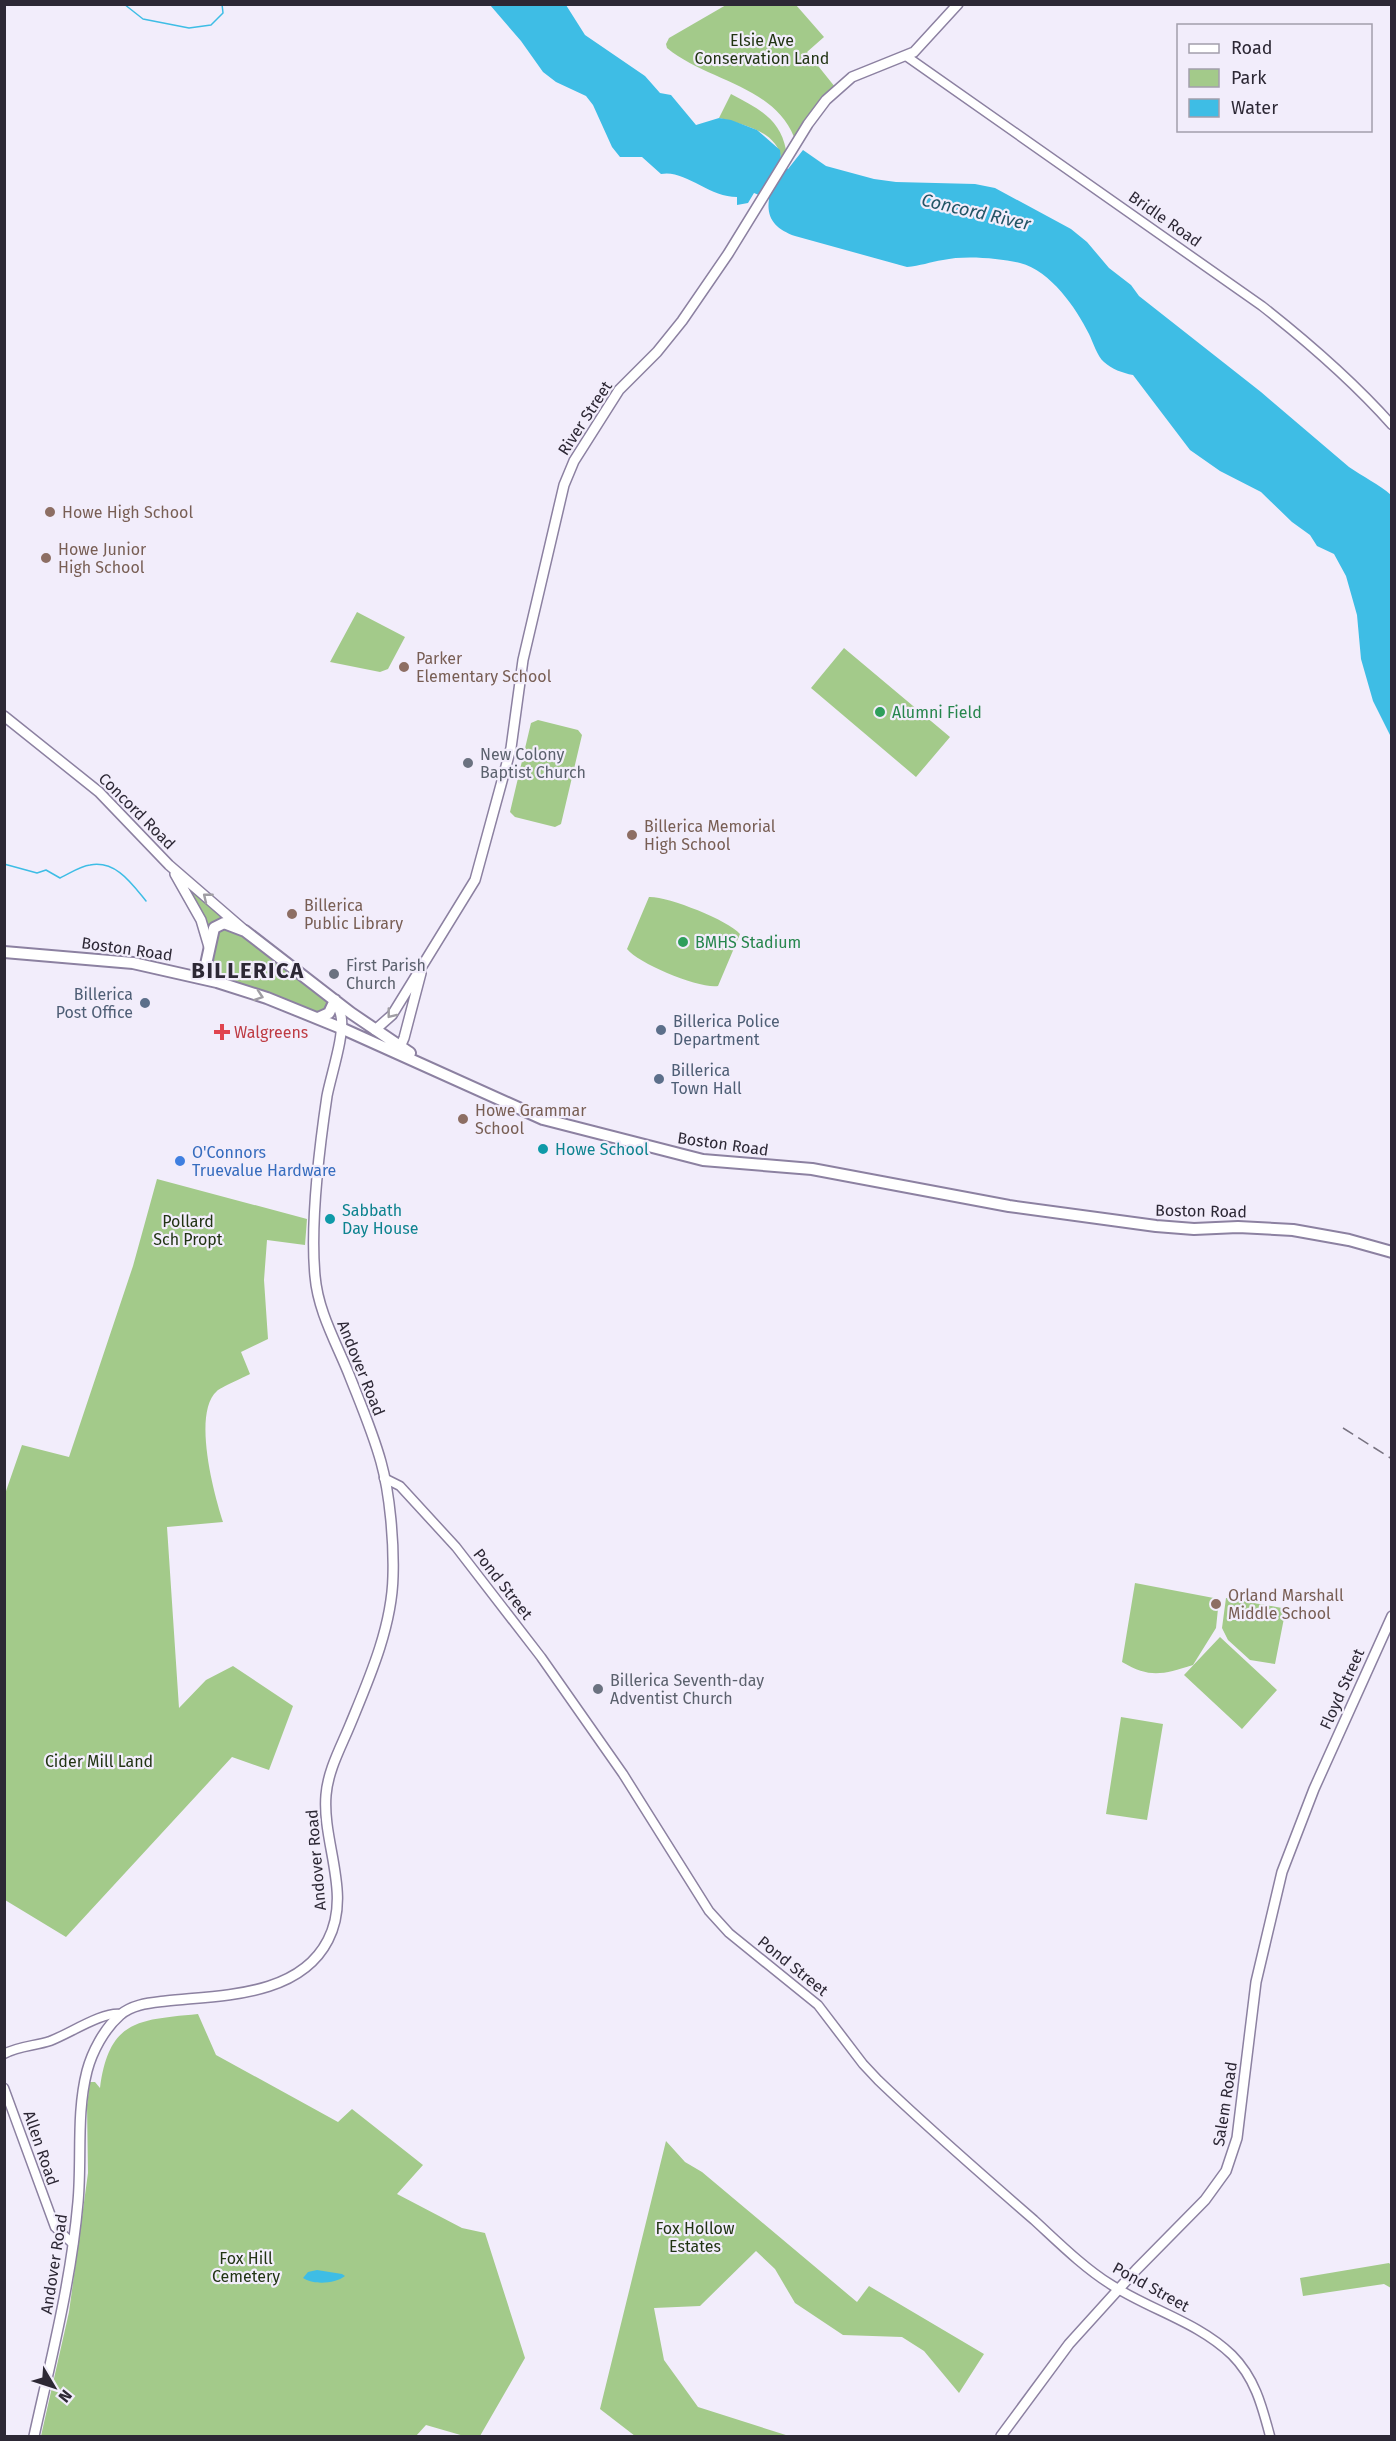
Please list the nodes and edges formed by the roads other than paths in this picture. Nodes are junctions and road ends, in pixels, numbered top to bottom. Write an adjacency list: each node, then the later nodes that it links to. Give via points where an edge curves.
1 (958, 4): 2 (main road, River Street, via 921,46)
2 (906, 56): 3 (street, Bridle Road, via 1270,312 1358,387); 9 (main road, River Street, via 858,74 839,86 818,109 728,254 657,352 619,390 567,473 523,660 511,748 476,879)
3 (1392, 425)
4 (4, 716): 5 (main road, Concord Road, via 107,799)
5 (169, 864): 6 (main road, Concord Road, one-way to 5); 7 (main road, via 201,920)
6 (245, 930): 7 (main road, via 220,924 214,928); 11 (main road, Concord Road)
7 (209, 946): 10 (main road)
8 (4, 952): 10 (main road, Boston Road, via 133,963)
9 (425, 959): 14 (main road, River Street, one-way to 14, via 392,1015); 15 (main road, River Street)
10 (203, 978): 12 (main road, Boston Road, one-way to 12)
11 (335, 1000): 12 (main road, via 329,1013); 13 (main road); 14 (main road, Concord Road)
12 (318, 1018): 13 (main road, Boston Road)
13 (341, 1028): 15 (main road, Boston Road); 17 (main road, Andover Road, via 323,1132 313,1254 315,1280 322,1310 364,1413)
14 (375, 1030): 15 (main road, Concord Road)
15 (397, 1050): 16 (main road, Boston Road, via 543,1119 703,1160 812,1169 1009,1206 1156,1226 1293,1230)
16 (1392, 1252)
17 (384, 1478): 20 (main road, Andover Road, via 393,1544 391,1604 327,1786 338,1902 330,1936 308,1966 277,1983 244,1992 147,2004); 26 (street, Pond Street, via 400,1486 456,1547 541,1657 623,1774 697,1895 722,1928 818,2005 863,2064 928,2126 1069,2251)
18 (1392, 1616): 19 (main road, Floyd Street)
19 (1321, 1774): 26 (main road, Salem Road, via 1282,1872 1266,1935 1256,1982 1234,2152 1220,2181 1205,2200)
20 (121, 2014): 22 (street, via 109,2014 52,2040); 25 (main road, Andover Road, via 97,2047 86,2078)
21 (4, 2047): 22 (street)
22 (16, 2049): 23 (street)
23 (4, 2054)
24 (4, 2088): 25 (street, Allen Road, via 55,2227)
25 (73, 2244): 27 (main road, Andover Road, via 60,2326)
26 (1118, 2288): 28 (main road, Salem Road, via 1069,2343); 29 (street, Pond Street, via 1177,2318 1233,2357 1257,2392)
27 (34, 2436)
28 (1001, 2436)
29 (1270, 2436)

